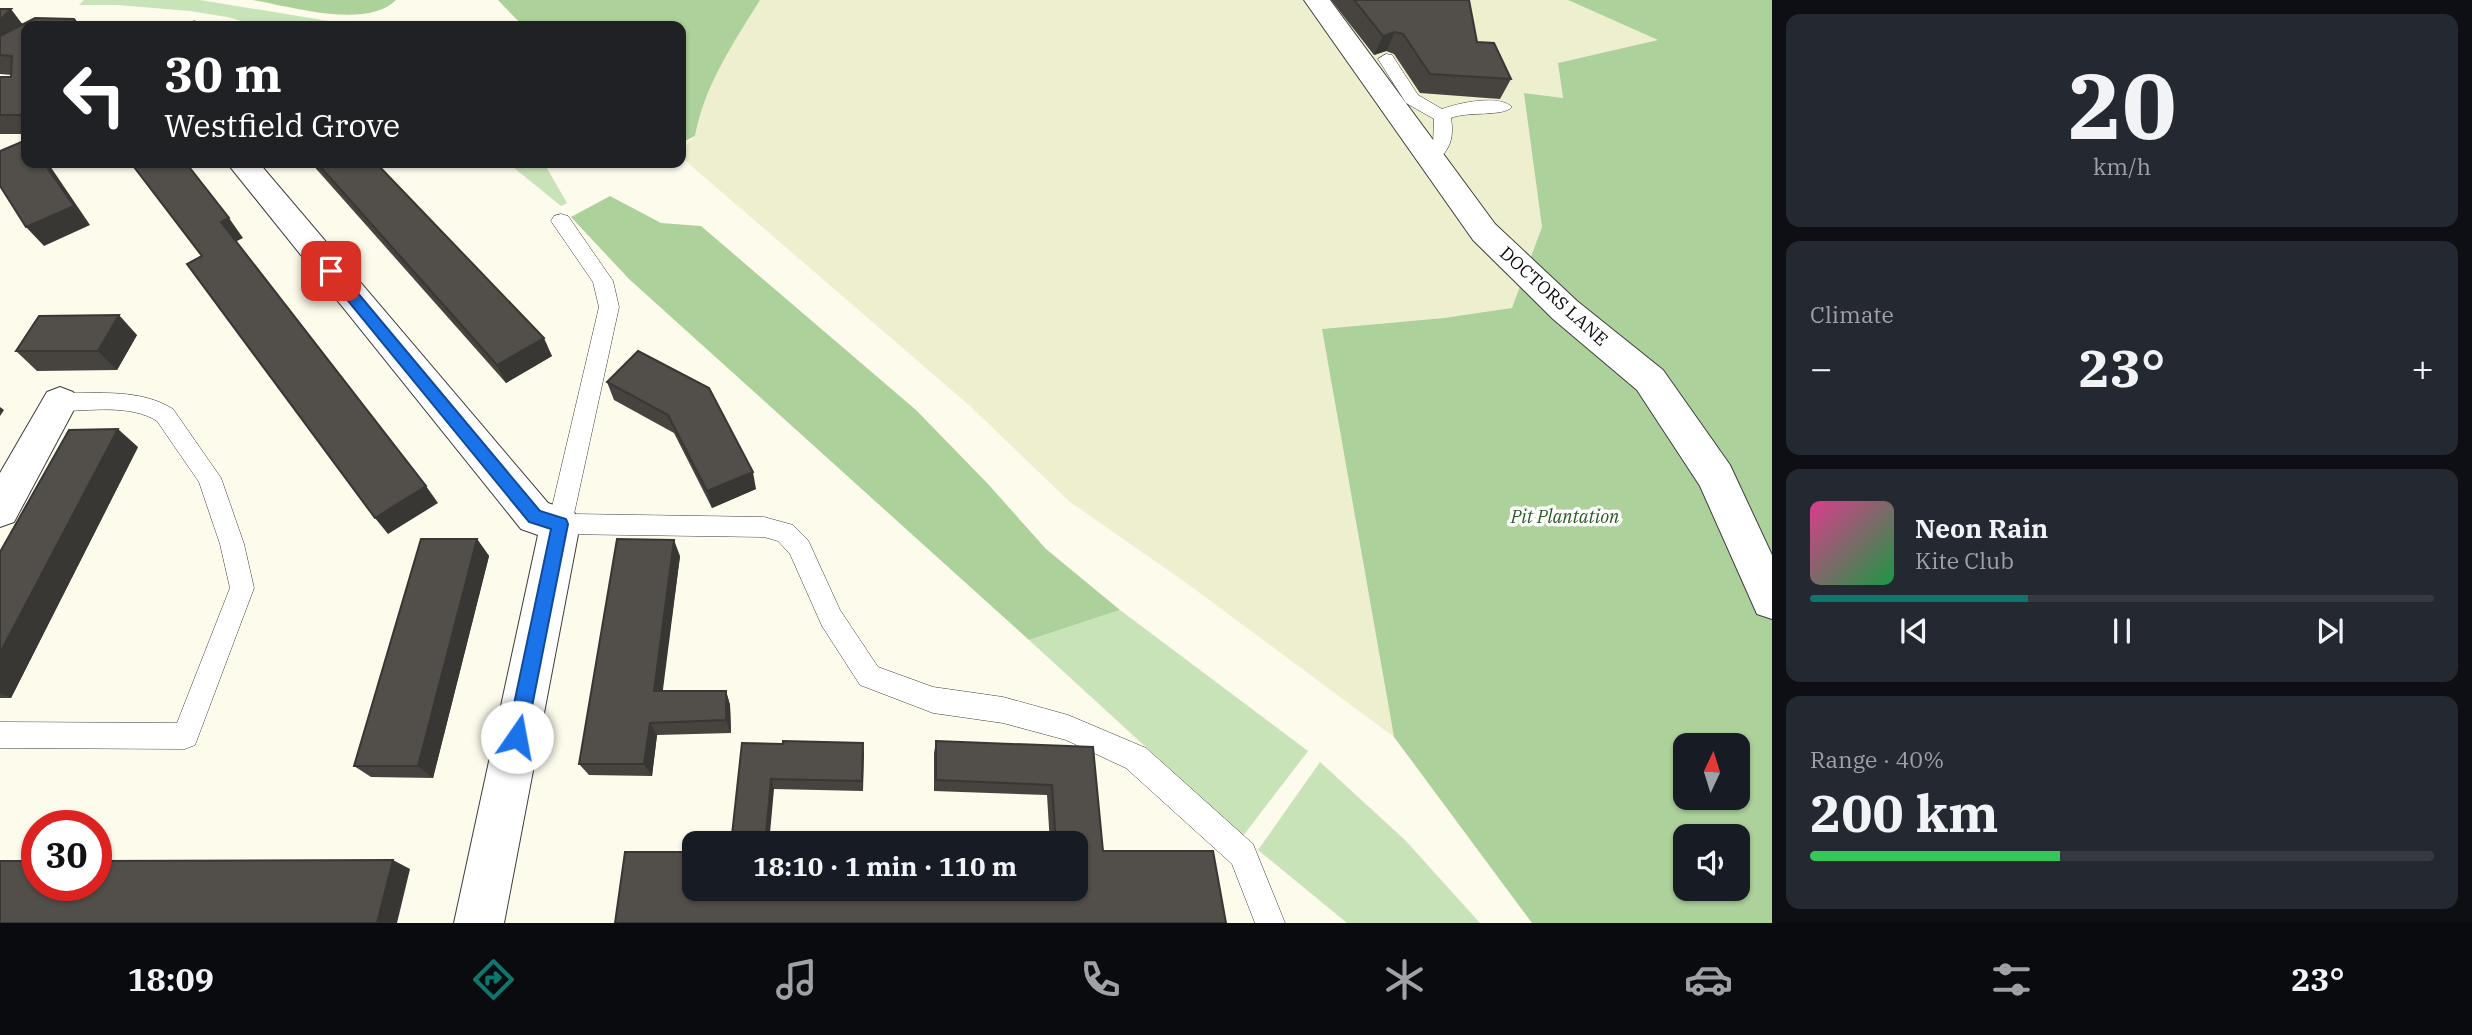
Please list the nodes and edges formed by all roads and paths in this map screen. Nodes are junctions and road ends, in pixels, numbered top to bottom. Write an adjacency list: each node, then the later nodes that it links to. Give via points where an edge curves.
1 (1317, 0): 5 (street, DOCTORS LANE)
2 (1386, 59): 4 (lane, via 1412,99)
3 (1503, 107): 4 (lane, via 1463,108)
4 (1442, 116): 5 (lane, via 1445,135 1439,152)
5 (1430, 157): 11 (street, DOCTORS LANE, via 1484,232 1565,310 1650,380 1716,477)
6 (252, 176): 10 (street, via 535,517)
7 (561, 221): 10 (lane, via 603,281 609,307)
8 (60, 402): 9 (street); 12 (lane, via 139,404 165,415 209,478 242,588 185,736)
9 (0, 510)
10 (560, 524): 13 (street); 14 (lane, via 764,527 785,532 799,547 831,618 869,676 933,700 1003,710 1069,728 1136,758 1242,854)
11 (1772, 600)
12 (0, 734)
13 (479, 923)
14 (1270, 923)

